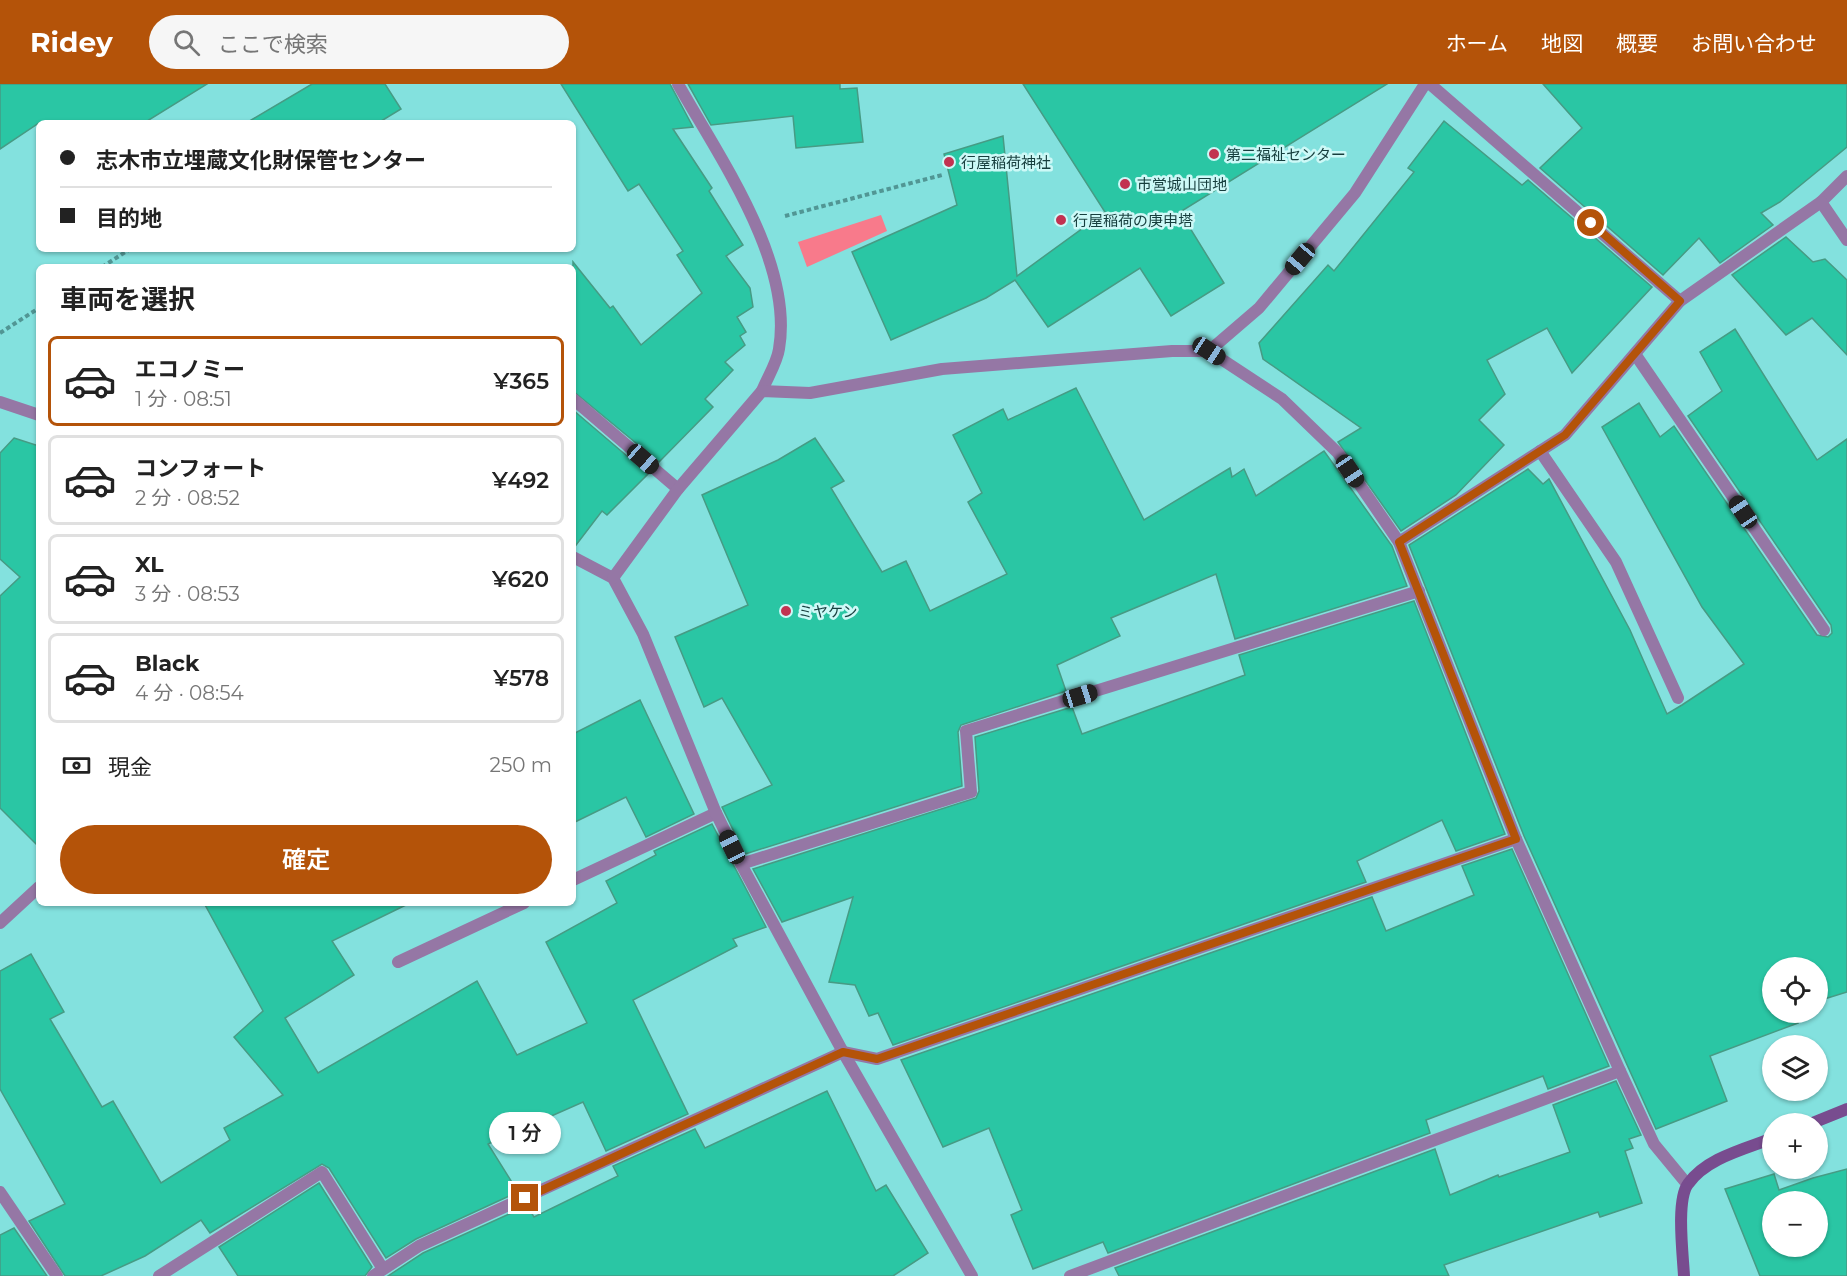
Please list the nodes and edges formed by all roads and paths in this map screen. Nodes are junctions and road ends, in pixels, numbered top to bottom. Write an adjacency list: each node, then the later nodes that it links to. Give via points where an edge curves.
1 (678, 84): 7 (street)
2 (1425, 84): 14 (street, via 1355,193 1259,308)
3 (1430, 84): 11 (street)
4 (942, 175): 7 (path)
5 (1847, 176): 6 (street)
6 (1821, 202): 8 (street); 11 (street)
7 (755, 223): 16 (street, via 778,288 781,318 779,350)
8 (1847, 240)
9 (125, 252): 10 (path)
10 (107, 264)
11 (1680, 301): 15 (street)
12 (36, 310): 13 (path)
13 (0, 333)
14 (1209, 351): 16 (street, via 942,369 810,393); 22 (street, via 1282,399 1338,453)
15 (1635, 354): 20 (street, via 1565,435); 26 (street)
16 (762, 391): 21 (street)
17 (0, 402): 19 (street)
18 (576, 402): 21 (street)
19 (36, 414)
20 (1540, 451): 22 (street); 27 (street, via 1616,562)
21 (678, 489): 24 (street)
22 (1399, 542): 25 (street)
23 (576, 559): 24 (street)
24 (613, 578): 28 (street, via 643,634)
25 (1419, 591): 29 (street); 30 (street, via 966,731 971,792)
26 (1824, 630)
27 (1678, 698)
28 (716, 813): 30 (street); 31 (street)
29 (1516, 839): 36 (street, via 877,1059); 37 (street)
30 (741, 864): 36 (street)
31 (576, 879)
32 (36, 890): 34 (street)
33 (518, 906): 35 (street)
34 (0, 923)
35 (398, 962)
36 (843, 1052): 43 (street, via 419,1246); 46 (street)
37 (1620, 1071): 41 (street, via 1654,1144); 47 (street)
38 (1847, 1110): 39 (street)
39 (1828, 1117)
40 (1762, 1142): 41 (street, via 1716,1160)
41 (1687, 1184): 48 (street, via 1681,1213)
42 (0, 1192): 44 (street)
43 (378, 1273): 45 (street, via 322,1172)
44 (57, 1276)
45 (159, 1276)
46 (972, 1276)
47 (1070, 1276)
48 (1684, 1276)

